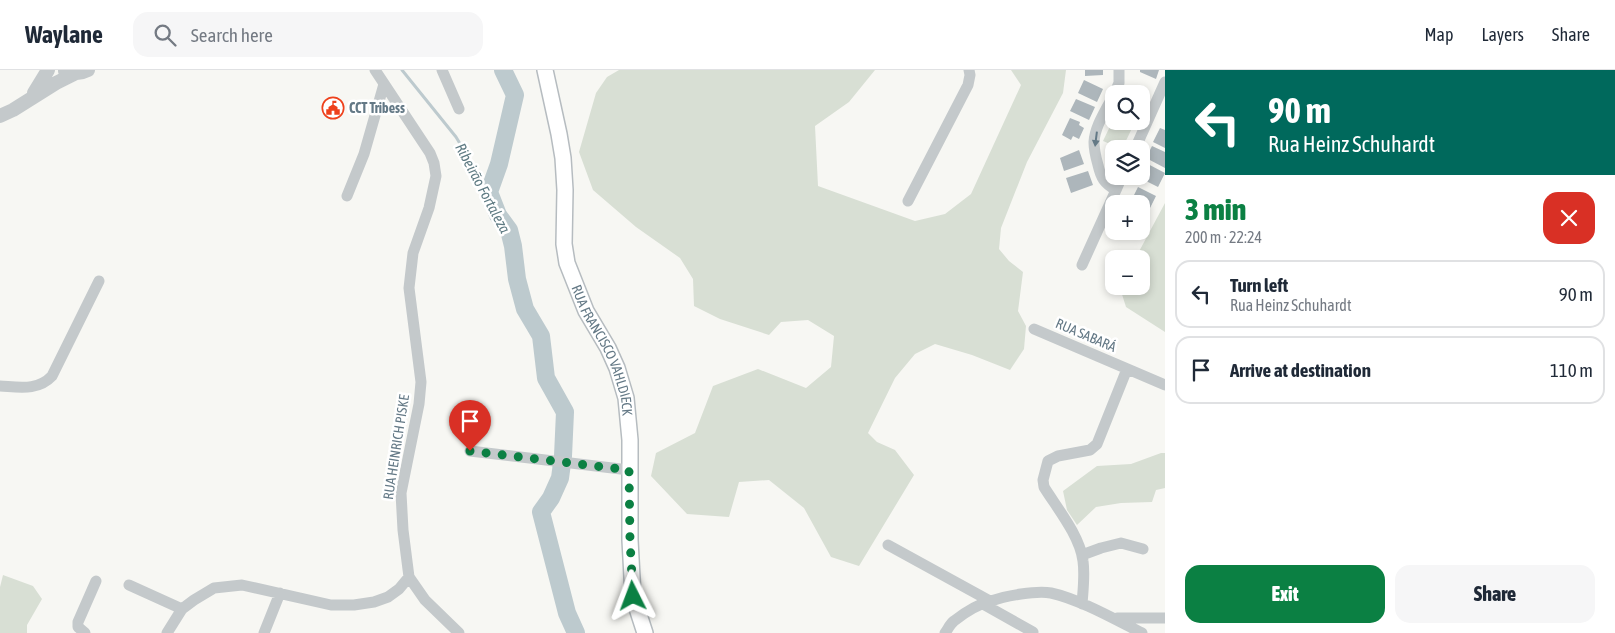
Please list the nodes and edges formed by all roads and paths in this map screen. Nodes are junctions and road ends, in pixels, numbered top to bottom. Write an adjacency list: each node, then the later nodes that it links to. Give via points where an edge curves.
1 (48, 70): 12 (street)
2 (88, 70): 8 (street)
3 (375, 70): 10 (street, RUA HEINRICH PISKE)
4 (442, 70): 13 (street)
5 (545, 70): 28 (main road, RUA FRANCISCO VAHLDIECK, via 563,158 567,263 586,311 608,348 622,383 629,420)
6 (969, 70): 20 (street, via 968,85)
7 (1119, 70): 11 (street)
8 (68, 72): 12 (street)
9 (1165, 82): 16 (street)
10 (384, 84): 19 (street, via 364,154); 32 (street, RUA HEINRICH PISKE, via 430,153 436,176 413,253 408,288 420,382 420,404 401,493)
11 (1118, 85)
12 (31, 98): 15 (street)
13 (459, 109)
14 (1105, 113): 18 (street, one-way to 18, via 1094,142 1095,154 1101,177)
15 (0, 116)
16 (1138, 140)
17 (1118, 185): 18 (street)
18 (1116, 190): 21 (street)
19 (347, 196)
20 (908, 201)
21 (1082, 265)
22 (99, 281): 26 (street, via 52,376 36,386)
23 (1034, 330): 24 (street, RUA SABARÁ)
24 (1127, 369): 25 (street, RUA SABARÁ); 31 (street, via 1094,448 1058,456 1048,461 1046,466 1044,487)
25 (1165, 385)
26 (0, 386)
27 (470, 451): 28 (street)
28 (629, 470): 46 (main road, RUA FRANCISCO VAHLDIECK, via 633,596)
29 (888, 545): 36 (street)
30 (1143, 549): 31 (street, via 1121,543)
31 (1082, 555): 37 (street)
32 (409, 577): 35 (street, via 388,597 374,602 332,605); 45 (street, via 425,600)
33 (96, 581): 42 (street, via 78,622 78,627)
34 (130, 585): 38 (street)
35 (280, 593): 38 (street, via 242,585 214,588); 44 (street)
36 (987, 602): 37 (street, via 1046,592); 41 (street); 47 (street, via 953,622)
37 (1082, 604): 39 (street)
38 (182, 609): 43 (street)
39 (1113, 618): 40 (street); 48 (street)
40 (1165, 618)
41 (1033, 632)
42 (85, 633)
43 (167, 633)
44 (264, 633)
45 (459, 633)
46 (645, 633)
47 (945, 633)
48 (1142, 633)

